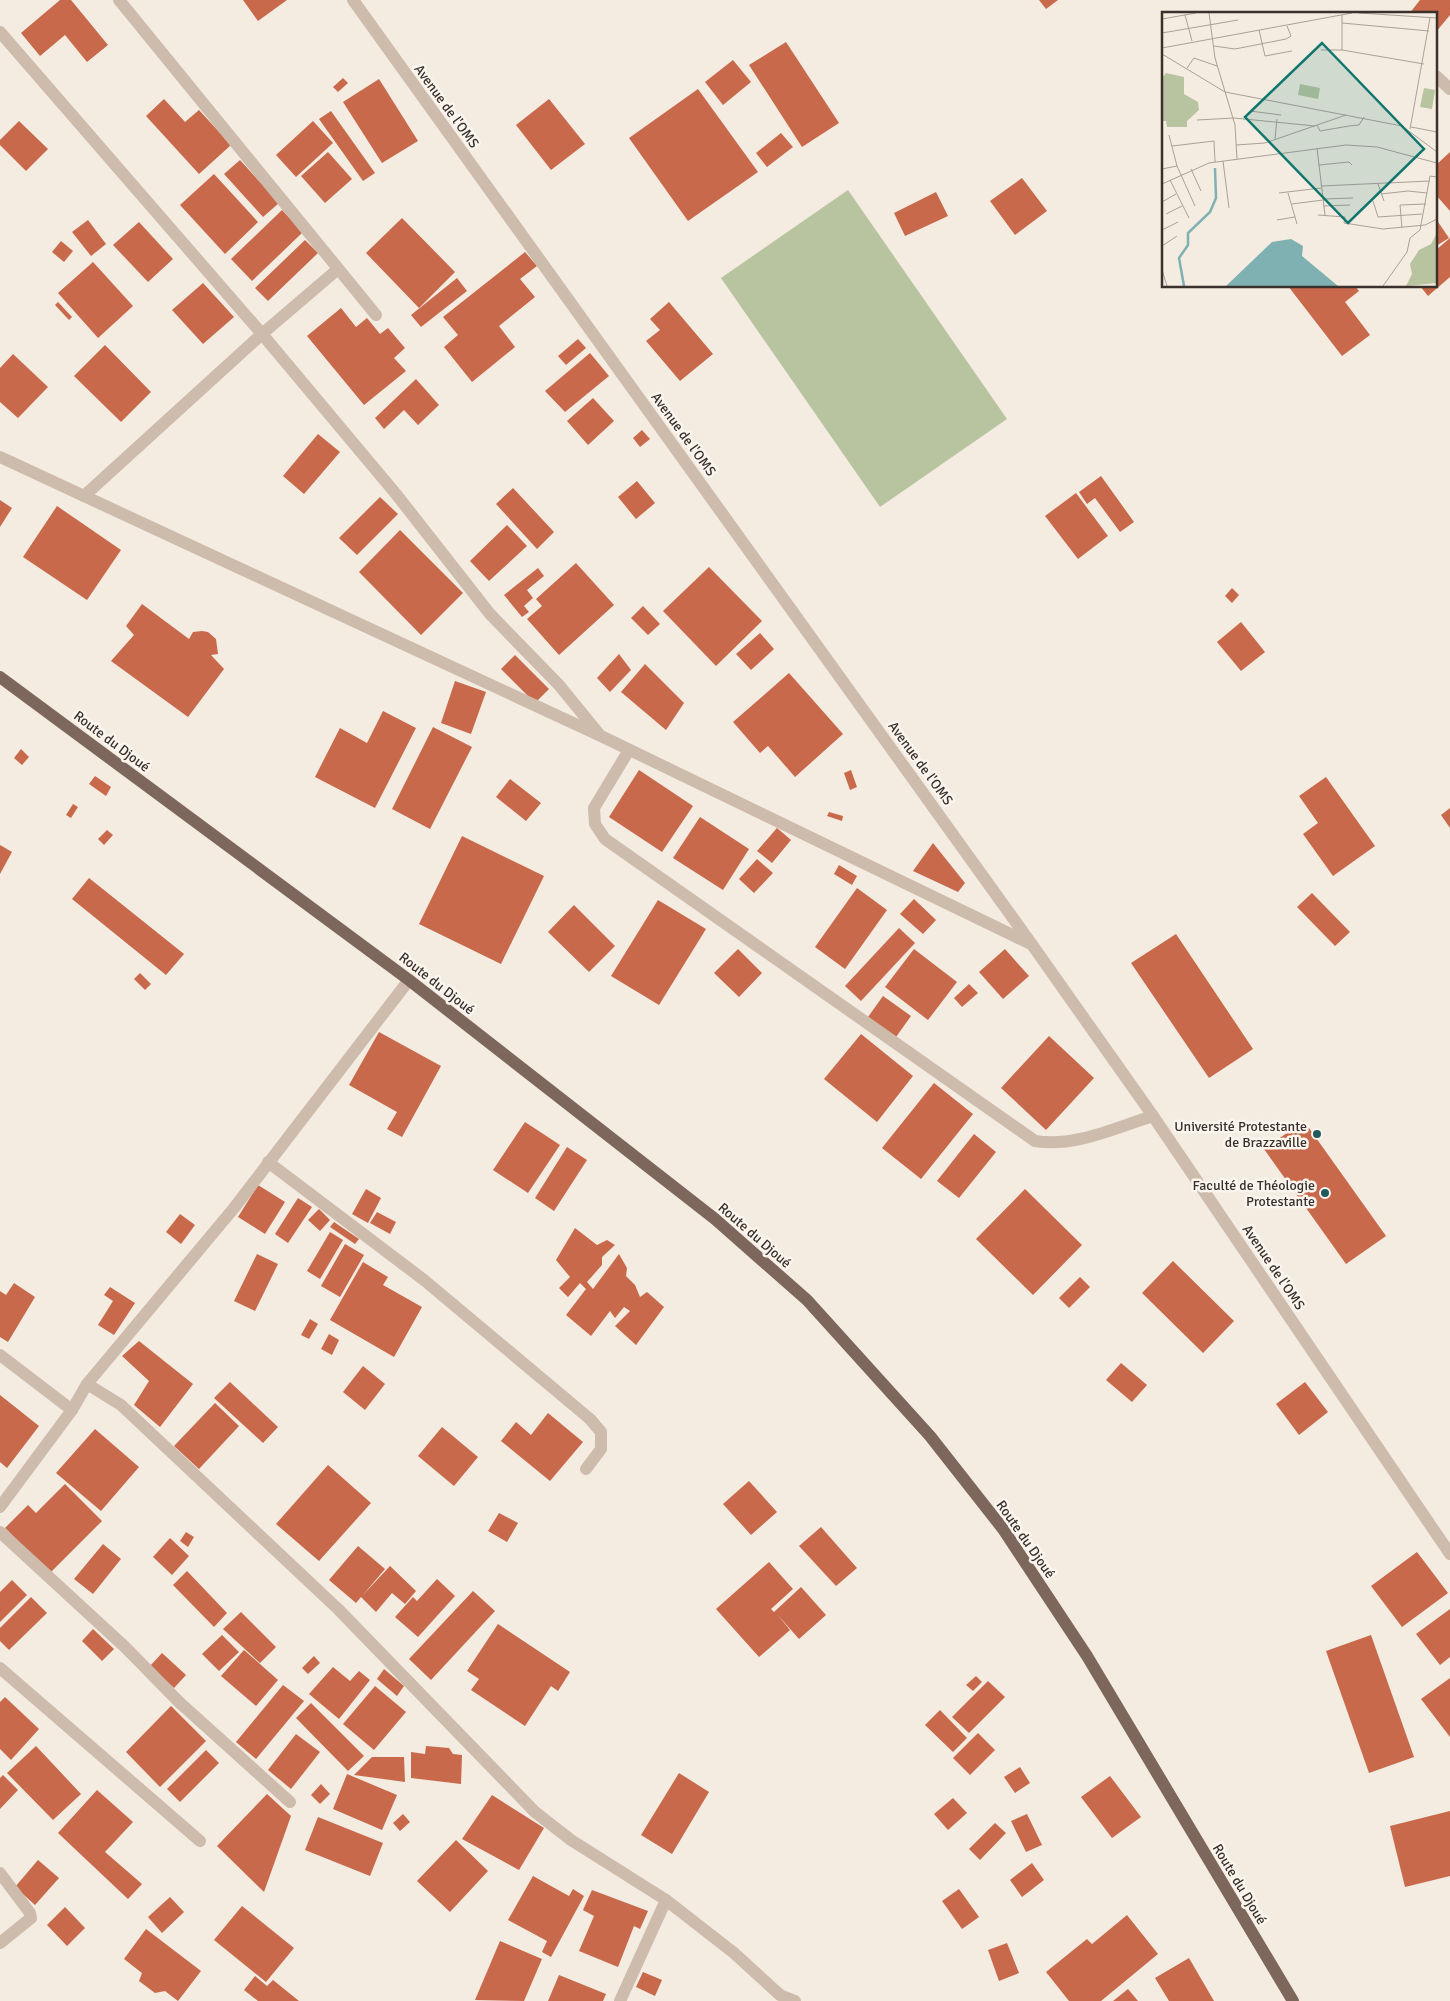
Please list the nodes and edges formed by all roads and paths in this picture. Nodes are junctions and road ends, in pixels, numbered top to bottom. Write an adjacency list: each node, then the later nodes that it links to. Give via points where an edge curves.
1 (119, 0): 6 (street)
2 (353, 0): 14 (street, Avenue de l'OMS)
3 (0, 32): 8 (street)
4 (1438, 78): 5 (street)
5 (1450, 89)
6 (338, 269): 7 (street); 8 (street)
7 (376, 314)
8 (262, 334): 10 (street); 12 (street, via 396,494 490,614 559,686)
9 (0, 457): 10 (street)
10 (84, 496): 12 (street)
11 (0, 677): 15 (main road, Route du Djoué)
12 (601, 736): 13 (street)
13 (629, 750): 14 (street); 16 (street, via 594,808 595,824 605,839 928,1067 1035,1141 1052,1144 1075,1140)
14 (1033, 946): 16 (street, Avenue de l'OMS)
15 (409, 980): 17 (street); 33 (main road, Route du Djoué, via 715,1219 807,1300 930,1436 1003,1529 1087,1656)
16 (1154, 1116): 24 (street, Avenue de l'OMS)
17 (268, 1162): 19 (street, via 234,1208); 21 (street, via 424,1280 590,1419 601,1432 601,1449)
18 (0, 1355): 20 (street)
19 (87, 1384): 20 (street); 29 (street, via 121,1406 338,1609 535,1812 571,1840)
20 (72, 1410): 22 (street)
21 (586, 1469)
22 (0, 1506)
23 (0, 1532): 26 (street)
24 (1450, 1554)
25 (0, 1668): 27 (street)
26 (290, 1802)
27 (200, 1841)
28 (0, 1873): 30 (street, via 31,1918)
29 (666, 1900): 31 (street); 32 (street, via 734,1953 780,1996)
30 (0, 1944)
31 (620, 2001)
32 (795, 2001)
33 (1293, 2001)

